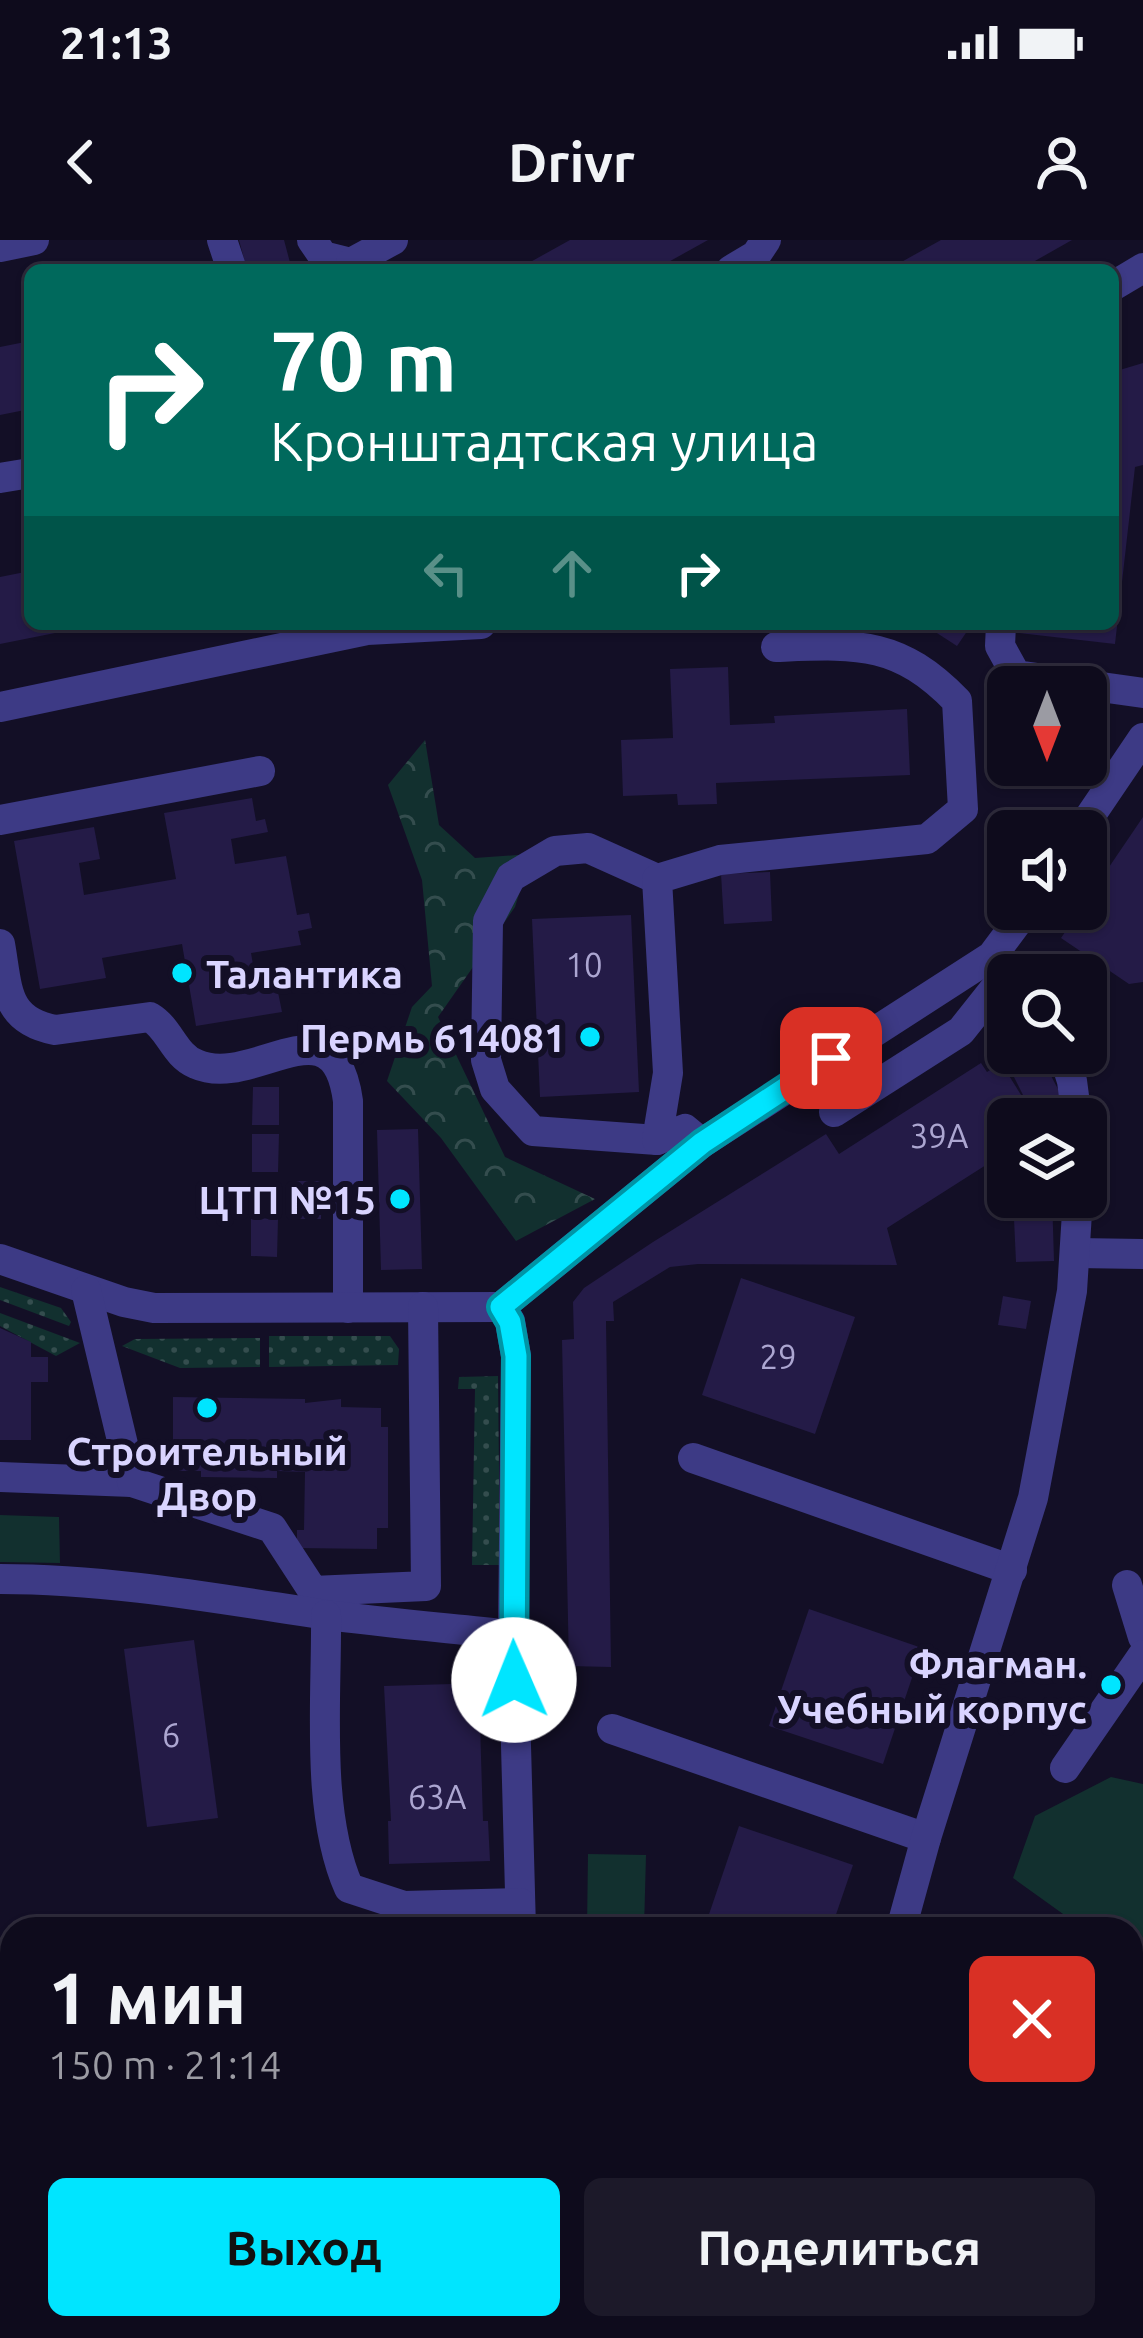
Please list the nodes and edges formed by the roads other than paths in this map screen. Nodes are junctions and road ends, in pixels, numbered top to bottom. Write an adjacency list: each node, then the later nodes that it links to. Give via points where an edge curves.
1 (34, 240): 5 (street)
2 (313, 240): 6 (street, via 323,256)
3 (393, 240): 7 (street)
4 (766, 240): 8 (street)
5 (0, 247)
6 (345, 264)
7 (357, 264)
8 (741, 264)
9 (352, 630): 13 (street)
10 (1001, 630): 12 (street, via 1016,675)
11 (776, 647): 18 (street, via 859,644 928,671 957,701 963,809 927,839 720,860)
12 (1143, 693)
13 (0, 707)
14 (1143, 738): 16 (street)
15 (260, 771): 17 (street)
16 (1094, 810)
17 (0, 820)
18 (657, 879): 23 (street, via 668,1073); 23 (street, via 588,848 555,850 511,877 488,921 486,1060 495,1089 533,1131)
19 (0, 944): 32 (street, via 13,1005 44,1028 151,1017 188,1060 212,1068 312,1049 332,1055 348,1101)
20 (987, 977): 24 (street)
21 (987, 991): 22 (street, via 961,1031)
22 (834, 1112)
23 (657, 1140): 24 (street, via 685,1129)
24 (702, 1143): 31 (street)
25 (1077, 1218): 26 (street)
26 (1076, 1253): 27 (street); 36 (street, via 1037,1478)
27 (1143, 1254)
28 (0, 1259): 29 (street)
29 (86, 1290): 32 (street, via 186,1311); 35 (street)
30 (423, 1306): 31 (street); 32 (street); 35 (street, via 426,1586 314,1592 272,1528)
31 (501, 1307): 40 (street, via 516,1356)
32 (348, 1308)
33 (693, 1458): 36 (street)
34 (0, 1478): 35 (street)
35 (131, 1482)
36 (1012, 1570): 45 (street)
37 (0, 1579): 39 (street, via 136,1587)
38 (1127, 1585): 41 (street)
39 (326, 1615): 40 (street); 46 (street, via 328,1820 349,1888 404,1906)
40 (513, 1635): 46 (street)
41 (1143, 1637)
42 (1143, 1655): 44 (street)
43 (612, 1729): 45 (street)
44 (1065, 1768)
45 (926, 1838): 47 (street)
46 (520, 1916)
47 (904, 1917)

